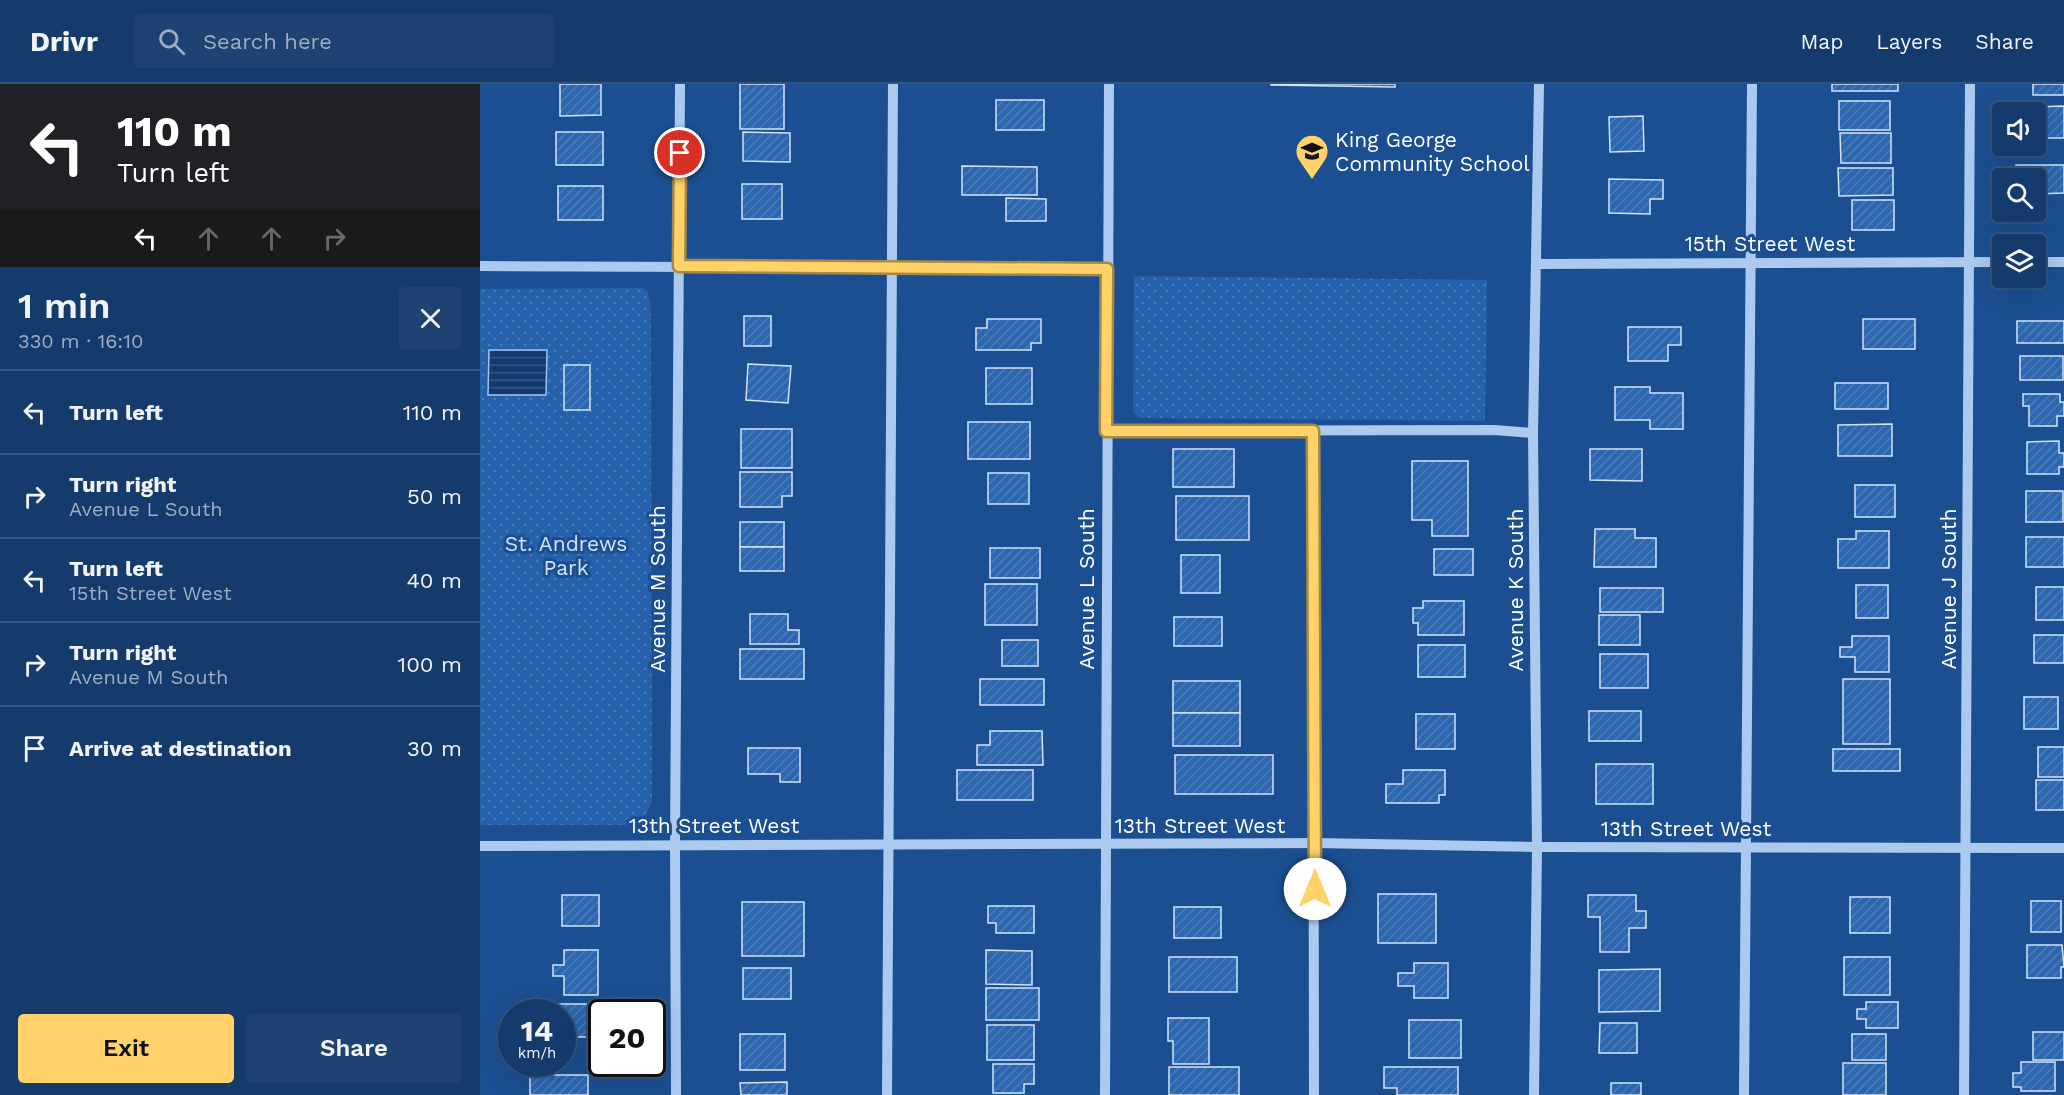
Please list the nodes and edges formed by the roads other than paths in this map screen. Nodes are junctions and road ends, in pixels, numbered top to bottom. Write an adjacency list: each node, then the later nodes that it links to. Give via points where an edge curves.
1 (680, 84): 14 (street, Avenue M South)
2 (892, 84): 15 (street)
3 (1109, 84): 16 (street, Avenue L South)
4 (1539, 84): 12 (street, Avenue K South)
5 (1752, 84): 11 (street)
6 (1970, 84): 7 (street, Avenue J South)
7 (1969, 262): 8 (street, 15th Street West); 11 (street, 15th Street West); 27 (street, Avenue J South)
8 (1992, 262)
9 (2046, 262): 10 (street)
10 (2064, 262)
11 (1750, 263): 12 (street, 15th Street West); 26 (street)
12 (1537, 264): 19 (street, Avenue K South)
13 (480, 266): 14 (street)
14 (679, 266): 15 (street); 21 (street, Avenue M South)
15 (893, 266): 16 (street); 22 (street)
16 (1107, 269): 17 (street, Avenue L South)
17 (1106, 431): 18 (street); 23 (street, Avenue L South)
18 (1313, 431): 19 (street); 20 (street)
19 (1533, 433): 25 (street, Avenue K South)
20 (1315, 843): 23 (street, 13th Street West); 25 (street, 13th Street West); 32 (street)
21 (675, 844): 22 (street, 13th Street West); 24 (street, 13th Street West); 29 (street, Avenue M South)
22 (889, 845): 23 (street, 13th Street West); 30 (street)
23 (1106, 845): 31 (street, Avenue L South)
24 (480, 846)
25 (1537, 847): 26 (street, 13th Street West); 33 (street, Avenue K South)
26 (1745, 847): 27 (street, 13th Street West); 34 (street)
27 (1966, 848): 28 (street, 13th Street West); 35 (street, Avenue J South)
28 (2064, 848)
29 (676, 1095)
30 (887, 1095)
31 (1105, 1095)
32 (1314, 1095)
33 (1534, 1095)
34 (1744, 1095)
35 (1964, 1095)

